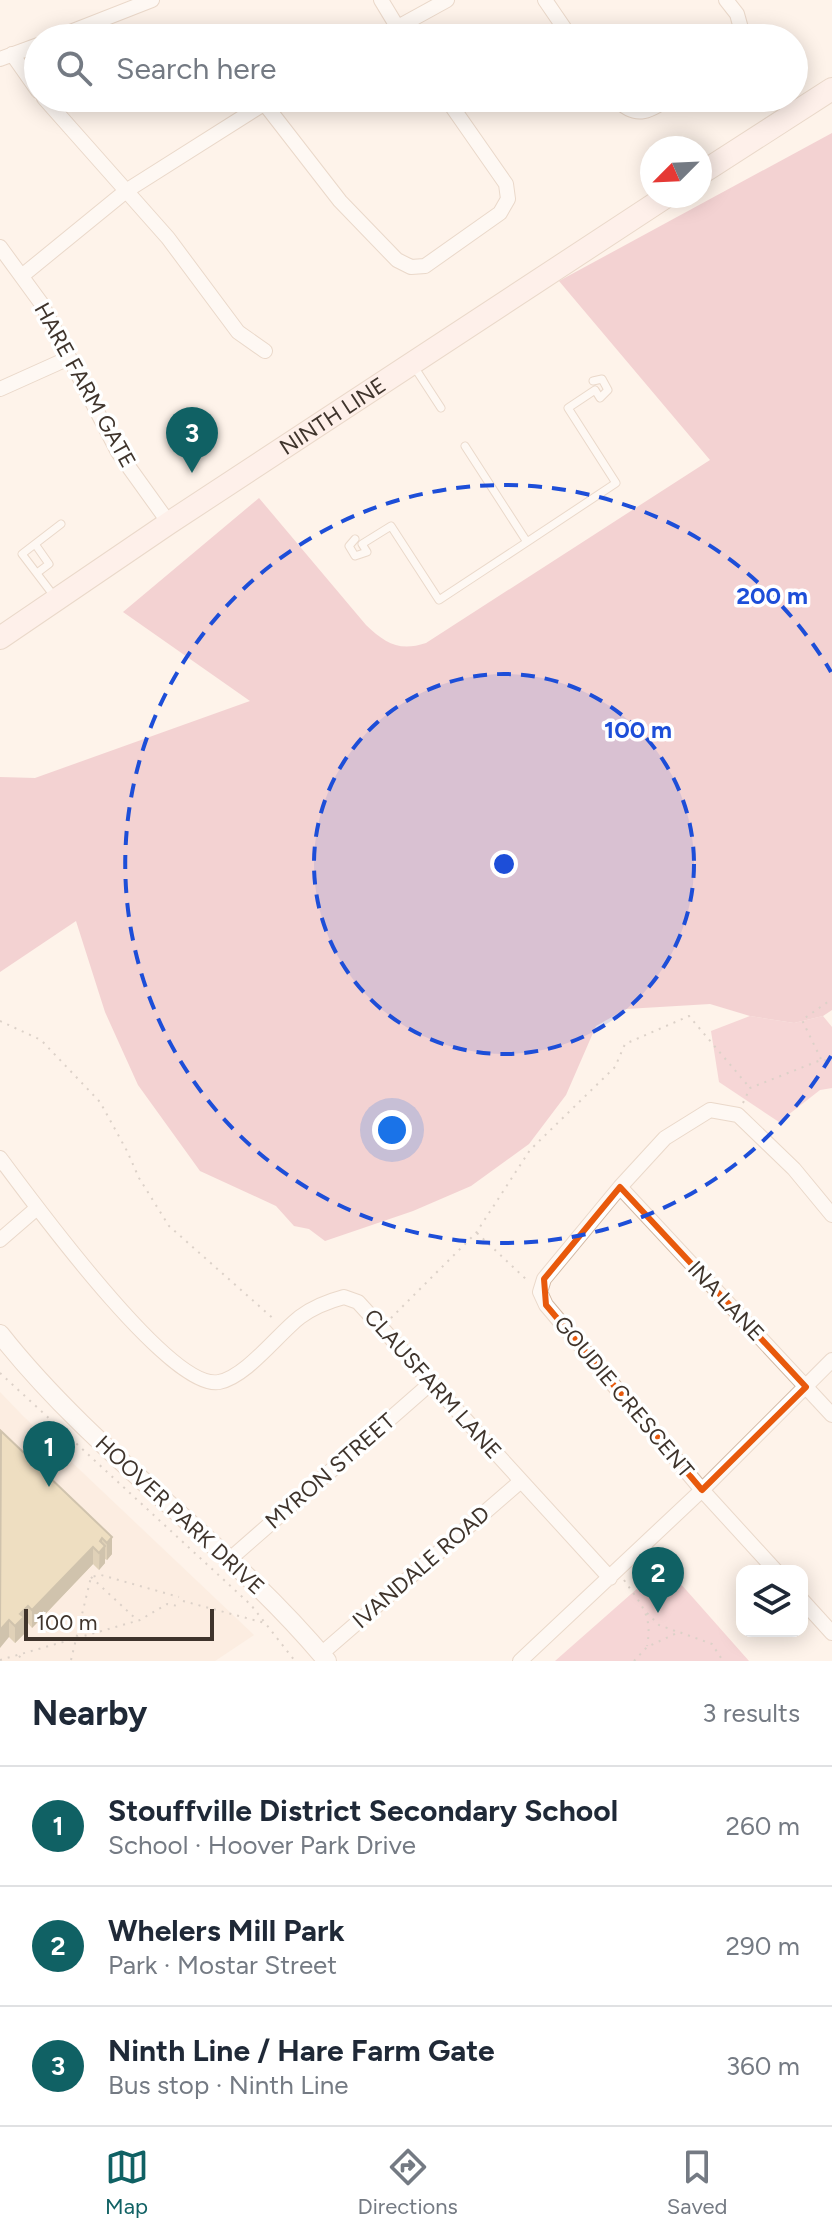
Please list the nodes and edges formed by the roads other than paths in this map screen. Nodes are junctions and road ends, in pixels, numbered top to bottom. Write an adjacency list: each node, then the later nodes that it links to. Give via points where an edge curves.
1 (152, 0): 6 (street)
2 (381, 0): 7 (street)
3 (447, 0): 8 (street)
4 (545, 0): 9 (street)
5 (726, 0): 10 (street)
6 (91, 24)
7 (395, 24)
8 (413, 24)
9 (561, 24)
10 (740, 24)
11 (6, 57): 12 (street)
12 (24, 76)
13 (832, 89): 14 (main road)
14 (808, 104)
15 (56, 112): 21 (street)
16 (250, 112): 21 (street)
17 (277, 112): 18 (street, via 340,201 397,260 411,267 425,266 500,213 508,199 506,184)
18 (456, 112)
19 (796, 112): 20 (main road)
20 (712, 166)
21 (126, 191): 24 (street); 25 (street, via 238,332)
22 (649, 208): 27 (main road, NINTH LINE)
23 (0, 247): 24 (street, HARE FARM GATE)
24 (23, 275): 26 (street, HARE FARM GATE)
25 (265, 351)
26 (69, 358): 29 (street); 32 (street, HARE FARM GATE, via 118,452)
27 (412, 363): 30 (lane); 32 (main road, NINTH LINE)
28 (594, 386): 35 (lane, via 568,408 616,483)
29 (0, 389)
30 (441, 408)
31 (465, 446): 35 (lane)
32 (169, 523): 38 (main road, NINTH LINE)
33 (61, 524): 36 (lane)
34 (359, 541): 35 (lane, via 391,526 439,600)
35 (527, 542)
36 (35, 544): 37 (lane, via 49,564); 37 (lane, via 22,554)
37 (37, 573): 38 (lane)
38 (57, 600): 39 (main road, NINTH LINE)
39 (0, 638)
40 (0, 1158): 42 (street, CLAUSFARM LANE)
41 (620, 1187): 43 (street, GOUDIE CRESCENT, via 665,1138 710,1110 738,1115); 48 (street, INA LANE); 51 (street, GOUDIE CRESCENT, via 544,1279 540,1292)
42 (37, 1208): 44 (street); 47 (street, CLAUSFARM LANE, via 104,1293 167,1355 204,1381 236,1375 302,1315 344,1297 358,1302)
43 (832, 1215)
44 (0, 1240)
45 (0, 1334): 52 (street, HOOVER PARK DRIVE, via 54,1396)
46 (832, 1360): 48 (street)
47 (431, 1383): 50 (street, CLAUSFARM LANE); 52 (street, MYRON STREET)
48 (806, 1387): 49 (street, INA LANE); 51 (street)
49 (832, 1415)
50 (521, 1481): 54 (street, CLAUSFARM LANE); 57 (street, IVANDALE ROAD)
51 (702, 1490): 53 (street, GOUDIE CRESCENT); 54 (street)
52 (230, 1559): 57 (street, HOOVER PARK DRIVE)
53 (771, 1565)
54 (614, 1574): 58 (street)
55 (808, 1607): 56 (street)
56 (832, 1633)
57 (324, 1657)
58 (520, 1661)

